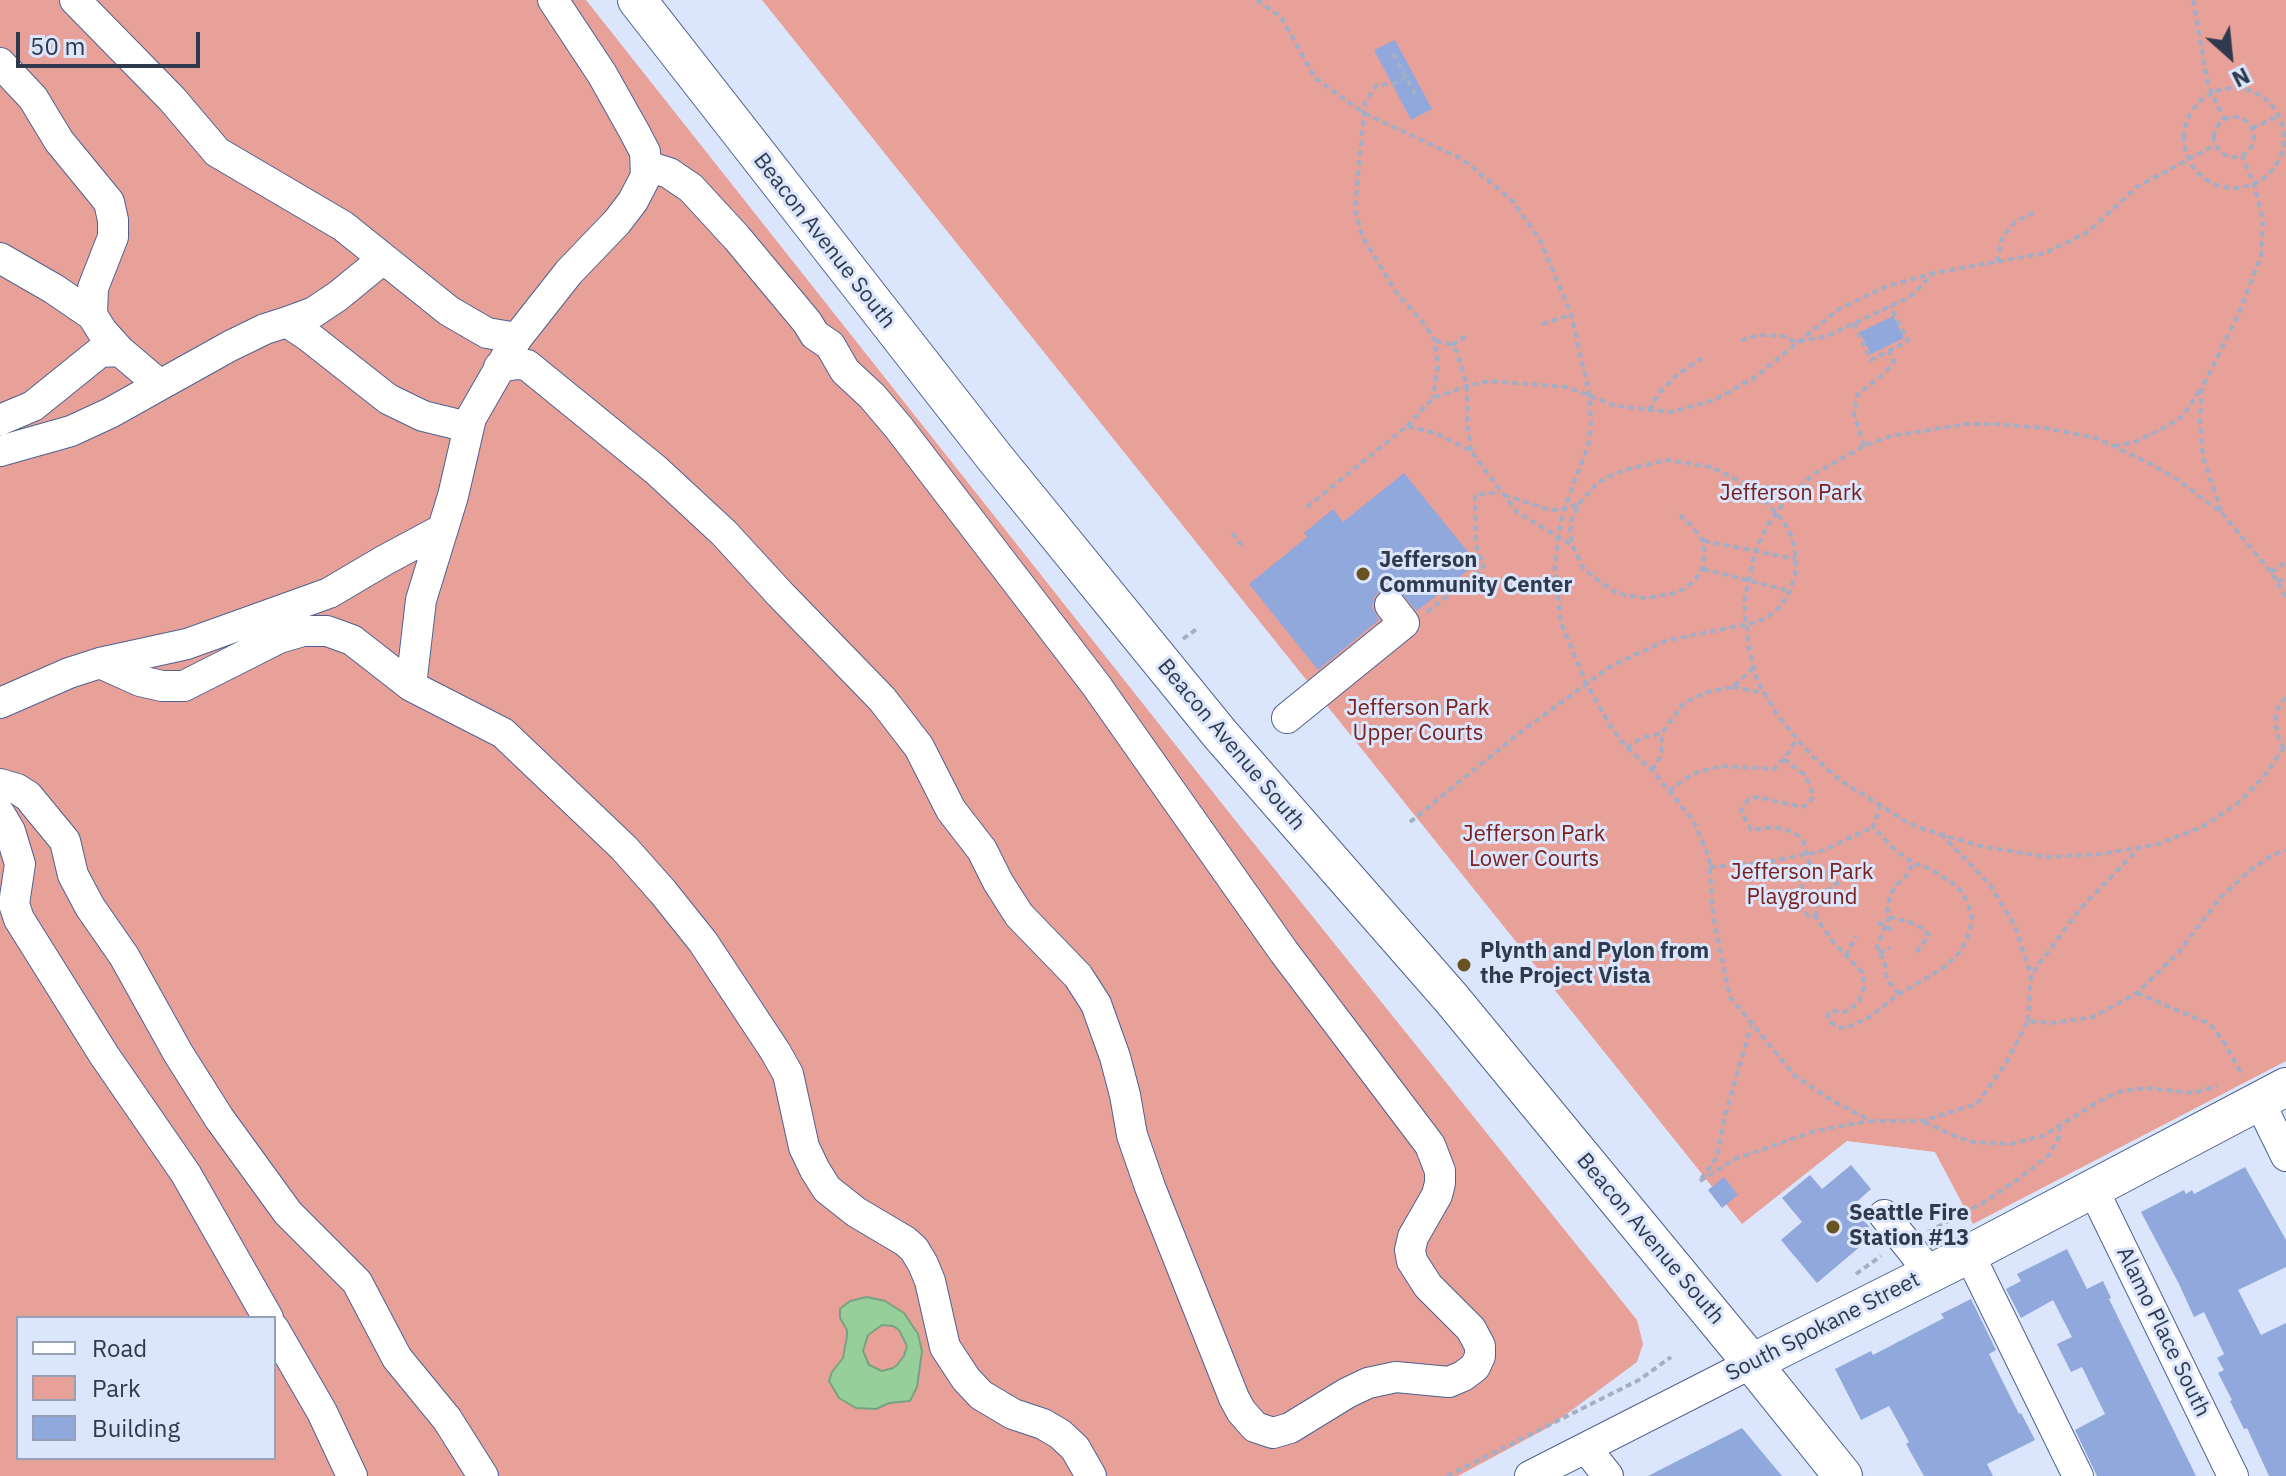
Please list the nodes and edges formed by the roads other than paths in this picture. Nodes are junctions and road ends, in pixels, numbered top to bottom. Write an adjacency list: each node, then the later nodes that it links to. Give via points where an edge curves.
1 (75, 0): 7 (street, via 217,152 343,226)
2 (553, 0): 5 (street, via 602,74 645,152)
3 (637, 0): 33 (main road, Beacon Avenue South, via 995,458 1220,734 1451,998)
4 (0, 63): 8 (street, via 33,98 59,141 109,202 113,237 93,288)
5 (647, 166): 10 (street, via 633,201); 12 (street, via 691,188 899,428 1096,685 1284,952 1430,1145 1440,1183 1413,1237 1412,1261 1428,1286 1471,1329 1480,1346 1475,1367 1449,1382 1396,1377 1368,1383 1290,1428 1273,1433 1255,1427 1234,1398 1150,1187 1096,1004 1078,976 1019,915 982,850 951,810 919,747 882,699 724,533 656,470 527,365)
6 (0, 258): 8 (street)
7 (383, 259): 9 (street, via 314,312); 10 (street, via 449,311 487,333)
8 (92, 315): 11 (street)
9 (287, 322): 13 (street); 15 (street, via 388,399 423,416)
10 (517, 338): 12 (street)
11 (120, 351): 13 (street); 14 (street, via 100,352 33,406)
12 (499, 367): 15 (street)
13 (160, 385): 16 (street, via 71,431)
14 (0, 420)
15 (468, 427): 17 (street)
16 (0, 451)
17 (441, 530): 19 (street, via 329,593 187,644); 20 (street, via 421,600)
18 (1397, 614): 22 (street)
19 (100, 663): 20 (street, via 140,681 184,686 279,638 327,631 352,640); 21 (street)
20 (411, 686): 38 (street, via 503,733 663,892 703,942 788,1074 804,1147 827,1189 914,1249 930,1281 953,1362 981,1395 1060,1434)
21 (2, 703)
22 (1287, 718)
23 (0, 784): 37 (street, via 28,796 65,841 73,875 90,907 219,1118 288,1213 357,1282 397,1358 447,1419)
24 (0, 814): 31 (street, via 20,864 14,904 19,919 186,1174)
25 (2254, 1087): 26 (street); 27 (main road, South Spokane Street)
26 (2286, 1156)
27 (2093, 1189): 29 (main road, South Spokane Street); 42 (street, Alamo Place South)
28 (1884, 1215): 30 (street)
29 (1969, 1254): 30 (main road, South Spokane Street); 41 (street)
30 (1930, 1273): 33 (main road, South Spokane Street)
31 (267, 1316)
32 (276, 1332): 36 (street)
33 (1752, 1363): 34 (street, South Spokane Street); 35 (main road, Beacon Avenue South)
34 (1586, 1448): 39 (street, South Spokane Street); 40 (street)
35 (1838, 1474)
36 (352, 1476)
37 (483, 1476)
38 (1091, 1476)
39 (1530, 1476)
40 (1608, 1476)
41 (2078, 1476)
42 (2233, 1476)

